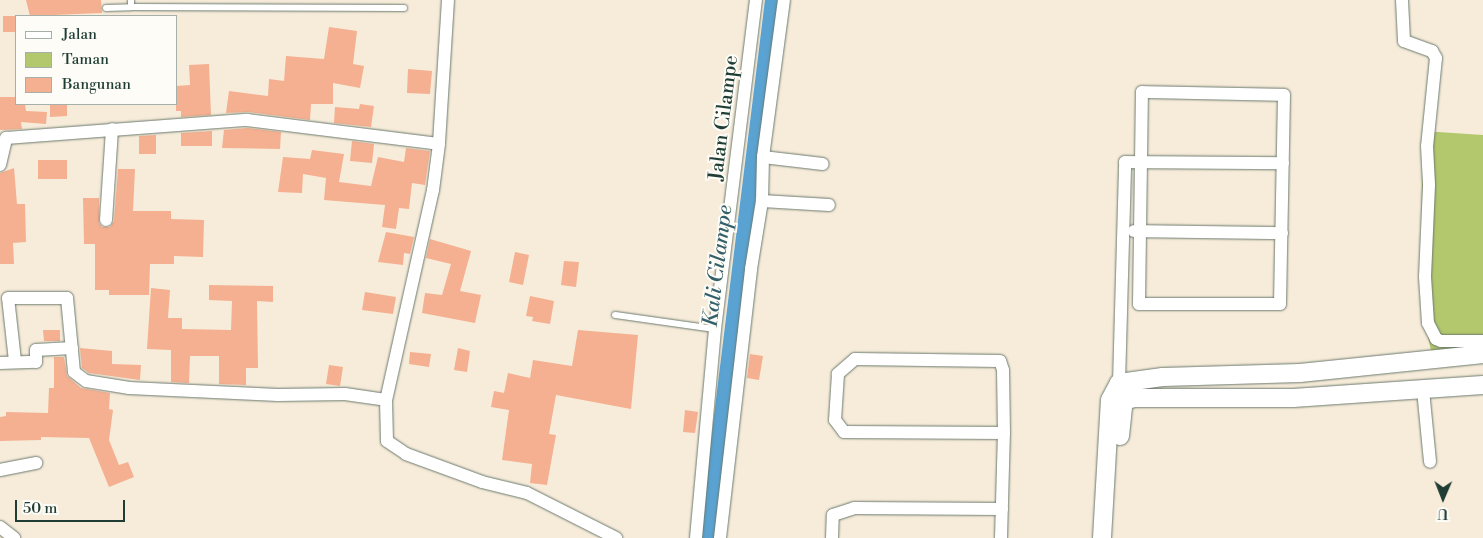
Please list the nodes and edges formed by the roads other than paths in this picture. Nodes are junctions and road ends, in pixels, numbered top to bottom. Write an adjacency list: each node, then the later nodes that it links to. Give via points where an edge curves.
1 (448, 0): 9 (street)
2 (756, 0): 22 (street, Jalan Cilampe)
3 (784, 0): 10 (street)
4 (1402, 0): 23 (street, via 1404,41 1432,51 1436,58 1428,136 1425,277 1428,323)
5 (130, 3): 6 (lane); 7 (lane)
6 (106, 8)
7 (404, 8)
8 (112, 129): 9 (street, via 247,120); 14 (street, via 6,138); 17 (street)
9 (440, 144): 33 (street, via 433,190)
10 (763, 157): 13 (street); 15 (street)
11 (1141, 162): 12 (street); 12 (street, via 1142,92 1284,95); 18 (street, via 1125,162); 19 (street)
12 (1283, 163): 20 (street)
13 (823, 164)
14 (0, 165)
15 (762, 201): 16 (street); 44 (street, via 748,288)
16 (829, 205)
17 (106, 220)
18 (1124, 231): 19 (street); 30 (street)
19 (1140, 231): 20 (street); 20 (street, via 1139,304 1280,304)
20 (1282, 233)
21 (615, 315): 22 (lane)
22 (715, 330): 43 (street, Jalan Cilampe)
23 (1438, 340): 24 (street); 27 (street)
24 (1483, 340)
25 (72, 348): 28 (street, via 36,350 36,362 22,364); 28 (street, via 67,298 8,298); 33 (street, via 74,372 79,378 120,387 278,395 345,394)
26 (1483, 354): 27 (street)
27 (1438, 357): 30 (street, via 1300,373 1163,377)
28 (15, 361): 29 (street)
29 (0, 362)
30 (1119, 383): 34 (street); 47 (street, via 1111,393)
31 (1483, 385): 32 (street)
32 (1423, 390): 34 (street, via 1294,398); 36 (street)
33 (386, 400): 42 (street, via 385,434 391,446 482,482 527,494)
34 (1126, 400): 48 (street, via 1122,406)
35 (1004, 433): 35 (street, via 844,432 836,420 838,374 854,359 996,360 1003,370); 39 (street)
36 (1430, 462)
37 (36, 463): 38 (street)
38 (0, 470)
39 (1002, 509): 45 (street, via 854,508 833,515); 46 (street)
40 (0, 526): 41 (street)
41 (14, 538)
42 (616, 538)
43 (696, 538)
44 (720, 538)
45 (832, 538)
46 (1001, 538)
47 (1102, 538)
48 (1113, 538)

